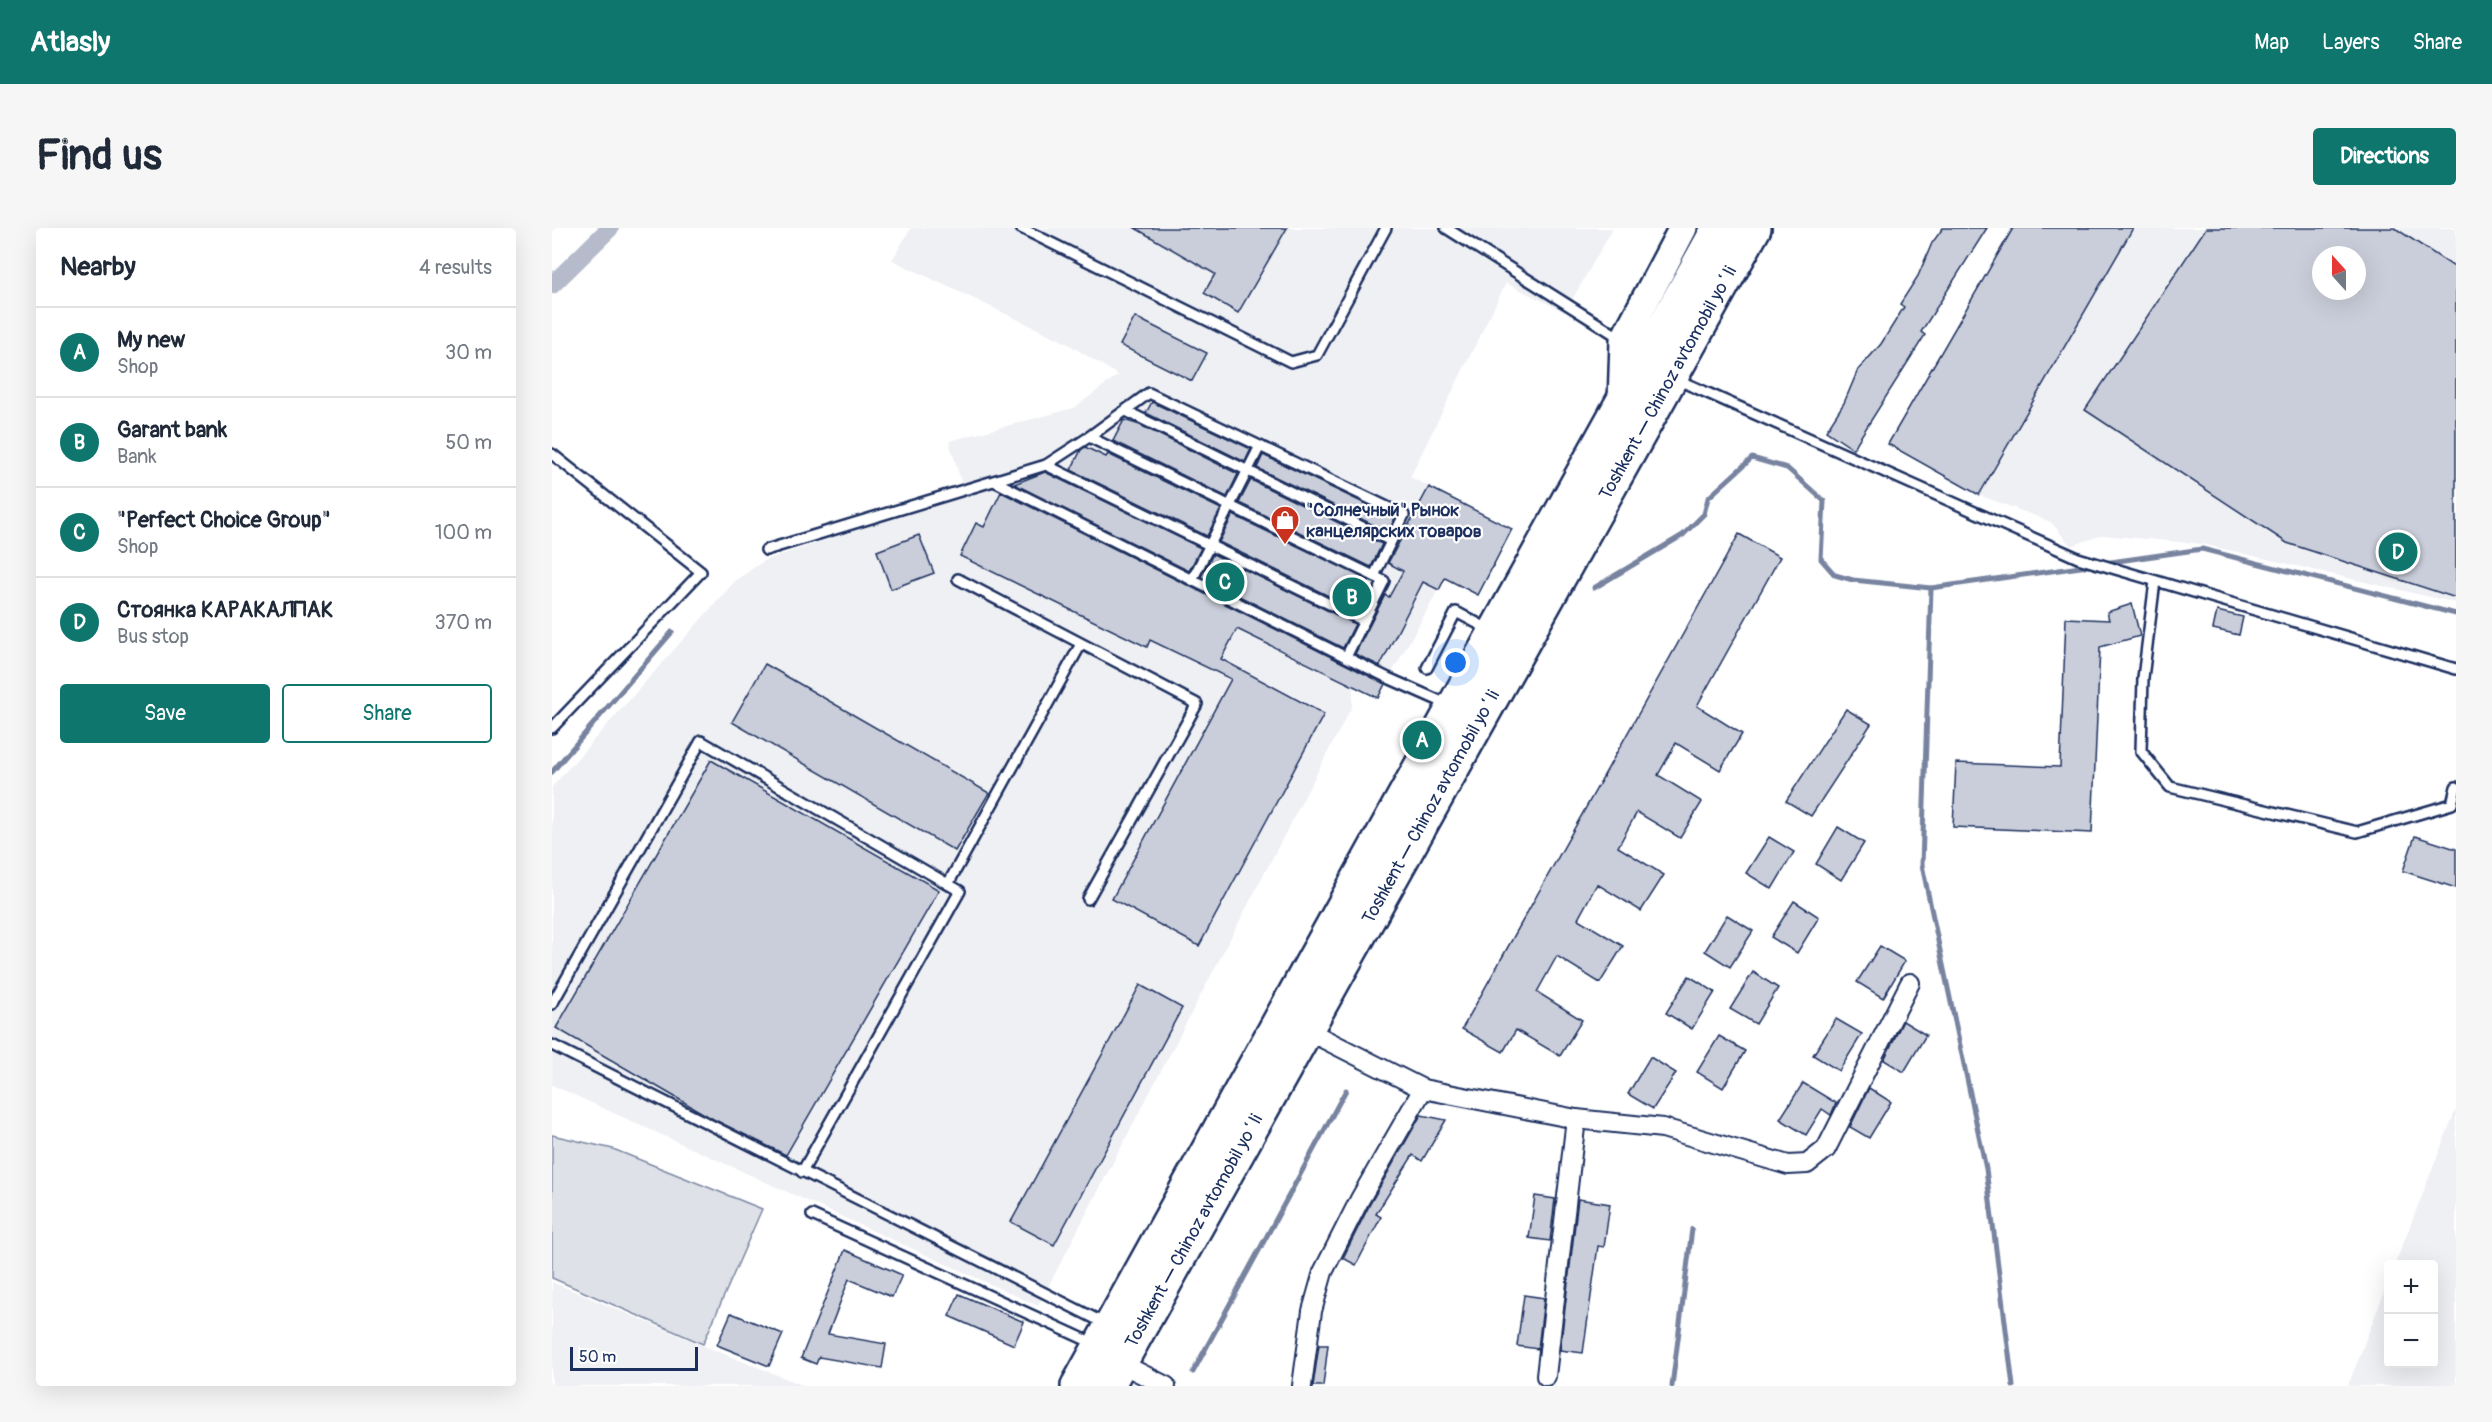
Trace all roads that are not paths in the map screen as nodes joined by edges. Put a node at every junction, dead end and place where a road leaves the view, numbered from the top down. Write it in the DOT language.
graph roads {
  1 [pos="1021,228"];
  2 [pos="1386,228"];
  3 [pos="1446,228"];
  4 [pos="1683,228"];
  5 [pos="1719,228"];
  6 [pos="1754,228"];
  7 [pos="1624,340"];
  8 [pos="1671,377"];
  9 [pos="1622,404"];
  10 [pos="1126,411"];
  11 [pos="1089,437"];
  12 [pos="1260,446"];
  13 [pos="552,454"];
  14 [pos="1046,465"];
  15 [pos="1247,471"];
  16 [pos="994,481"];
  17 [pos="1229,506"];
  18 [pos="1391,541"];
  19 [pos="1209,545"];
  20 [pos="766,550"];
  21 [pos="1374,576"];
  22 [pos="958,579"];
  23 [pos="1192,580"];
  24 [pos="2155,581"];
  25 [pos="1364,621"];
  26 [pos="1495,633"];
  27 [pos="1081,644"];
  28 [pos="1346,657"];
  29 [pos="1427,668"];
  30 [pos="2456,669"];
  31 [pos="1454,707"];
  32 [pos="552,728"];
  33 [pos="2456,787"];
  34 [pos="948,885"];
  35 [pos="1088,899"];
  36 [pos="1910,983"];
  37 [pos="552,1004"];
  38 [pos="1306,1030"];
  39 [pos="552,1046"];
  40 [pos="1424,1089"];
  41 [pos="1576,1119"];
  42 [pos="802,1172"];
  43 [pos="812,1215"];
  44 [pos="1110,1355"];
  45 [pos="1546,1376"];
  46 [pos="1078,1386"];
  47 [pos="1166,1386"];
  48 [pos="1302,1386"];
  1 -- 2 [label="lane"];
  3 -- 7 [label="lane"];
  4 -- 7 [label="street"];
  5 -- 9 [label="highway, Toshkent — Chinoz avtomobil yoʻli"];
  6 -- 8 [label="highway, Toshkent — Chinoz avtomobil yoʻli"];
  7 -- 9 [label="street"];
  8 -- 24 [label="lane"];
  8 -- 38 [label="highway, Toshkent — Chinoz avtomobil yoʻli"];
  9 -- 26 [label="highway, Toshkent — Chinoz avtomobil yoʻli"];
  10 -- 11 [label="lane"];
  10 -- 12 [label="lane"];
  10 -- 15 [label="lane"];
  11 -- 14 [label="lane"];
  11 -- 17 [label="lane"];
  12 -- 15 [label="lane"];
  12 -- 18 [label="lane"];
  13 -- 32 [label="lane"];
  14 -- 16 [label="lane"];
  14 -- 19 [label="lane"];
  15 -- 17 [label="lane"];
  15 -- 18 [label="lane"];
  16 -- 20 [label="lane"];
  16 -- 23 [label="lane"];
  17 -- 19 [label="lane"];
  17 -- 21 [label="lane"];
  18 -- 21 [label="lane"];
  19 -- 23 [label="lane"];
  19 -- 25 [label="lane"];
  21 -- 25 [label="lane"];
  22 -- 27 [label="lane"];
  23 -- 28 [label="lane"];
  24 -- 30 [label="lane"];
  24 -- 33 [label="lane"];
  25 -- 28 [label="lane"];
  26 -- 29 [label="lane"];
  26 -- 31 [label="highway, Toshkent — Chinoz avtomobil yoʻli"];
  27 -- 34 [label="lane"];
  27 -- 35 [label="lane"];
  28 -- 31 [label="lane"];
  31 -- 44 [label="highway, Toshkent — Chinoz avtomobil yoʻli"];
  34 -- 37 [label="lane"];
  34 -- 42 [label="lane"];
  36 -- 41 [label="street"];
  38 -- 40 [label="street"];
  38 -- 44 [label="highway, Toshkent — Chinoz avtomobil yoʻli"];
  39 -- 42 [label="lane"];
  40 -- 41 [label="street"];
  40 -- 48 [label="street"];
  41 -- 45 [label="street"];
  42 -- 44 [label="lane"];
  43 -- 44 [label="lane"];
  44 -- 46 [label="highway, Toshkent — Chinoz avtomobil yoʻli"];
  44 -- 47 [label="street"];
}
